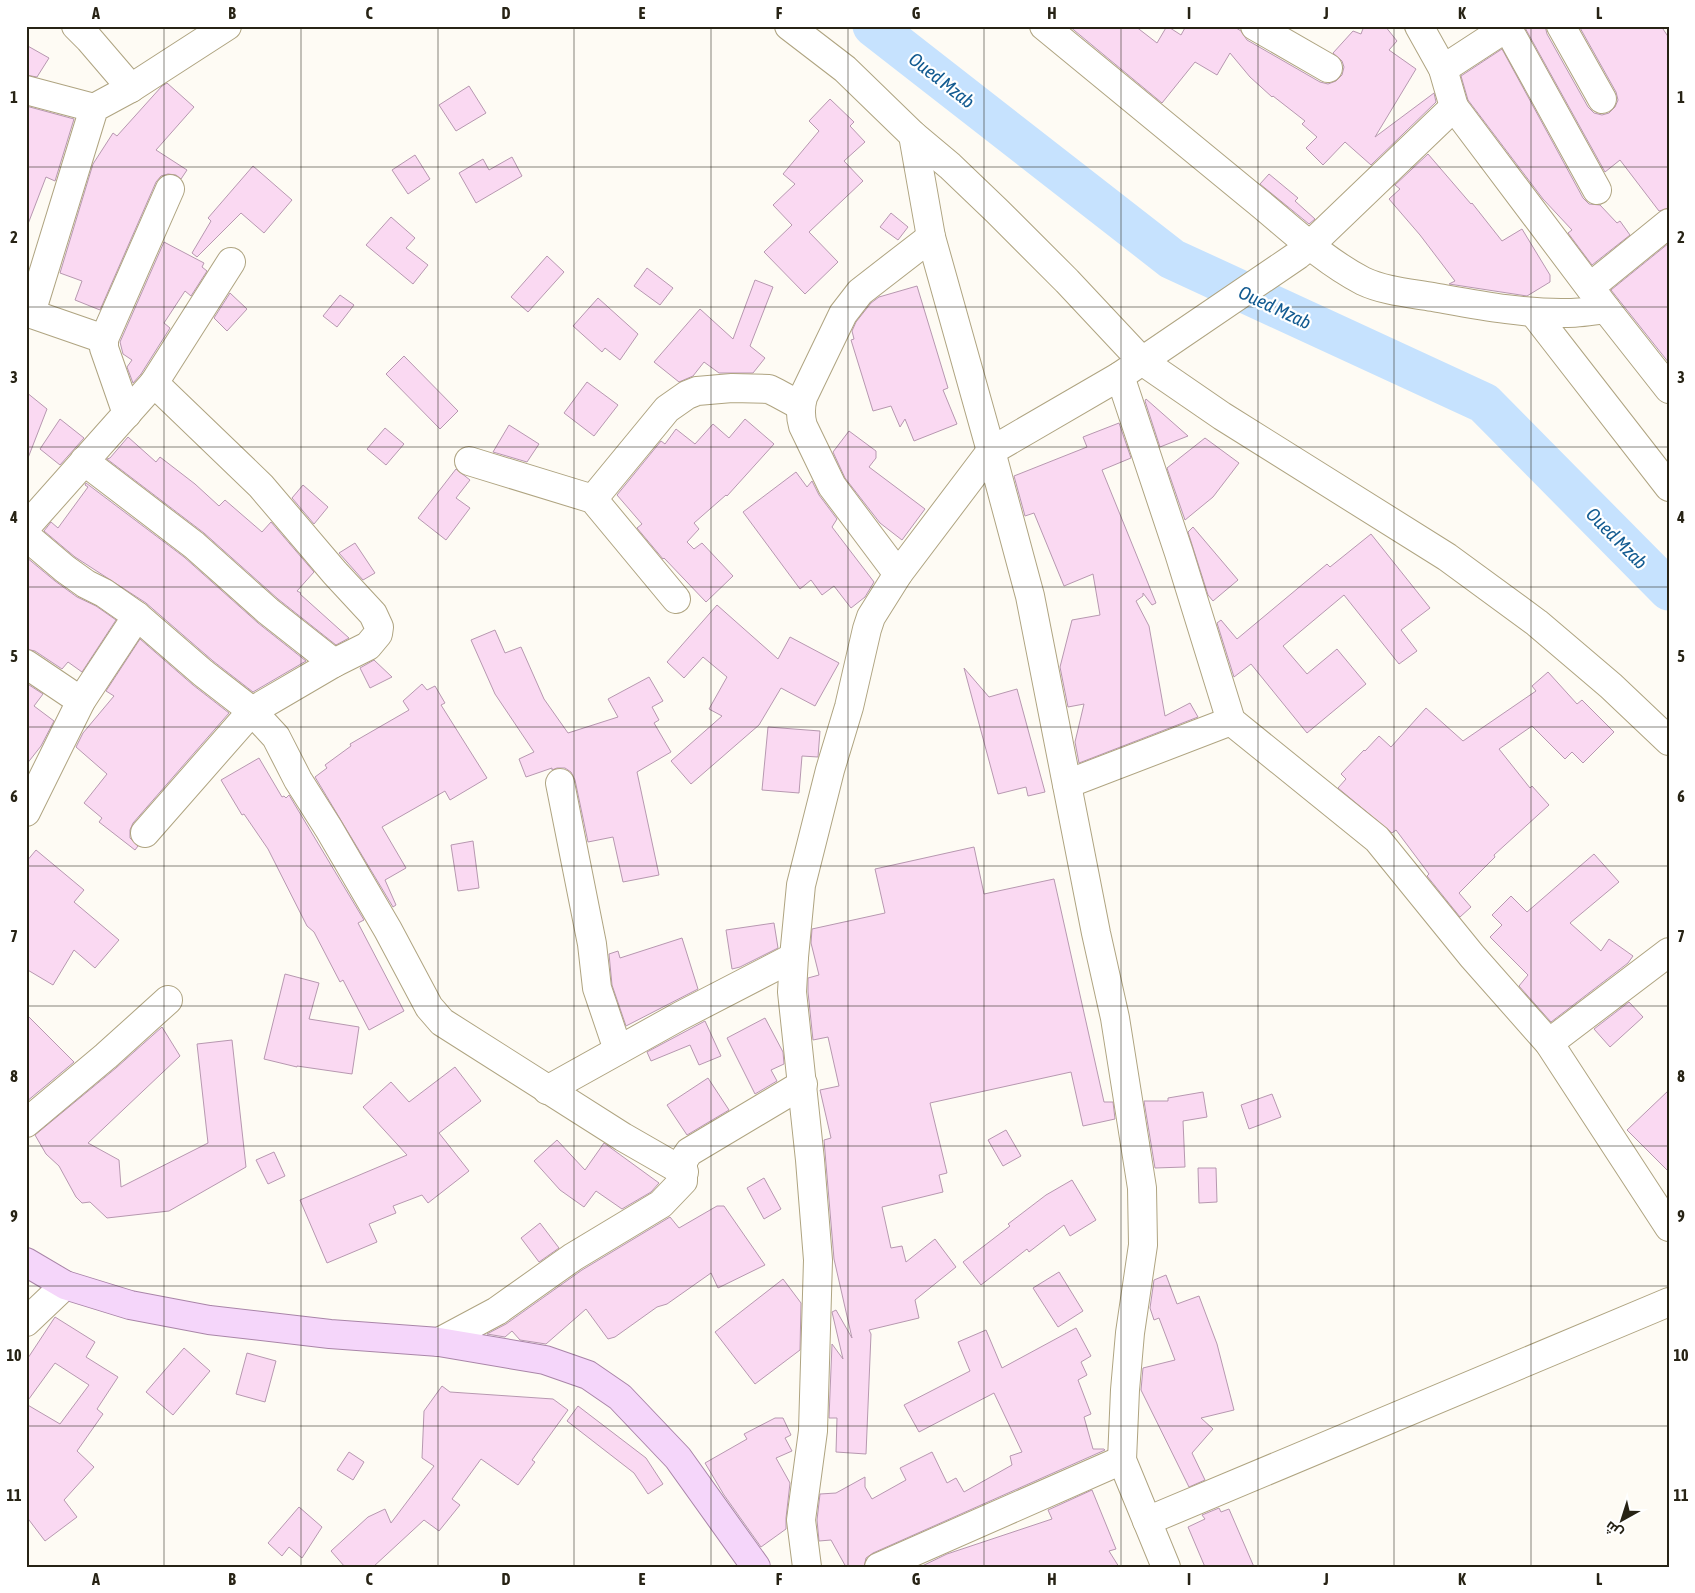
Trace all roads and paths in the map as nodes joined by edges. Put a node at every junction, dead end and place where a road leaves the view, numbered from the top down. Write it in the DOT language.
graph roads {
  1 [pos="76,26"];
  2 [pos="227,26"];
  3 [pos="789,26"];
  4 [pos="1044,26"];
  5 [pos="1255,26"];
  6 [pos="1419,26"];
  7 [pos="1562,26"];
  8 [pos="1508,27"];
  9 [pos="1328,68"];
  10 [pos="1443,70"];
  11 [pos="131,88"];
  12 [pos="26,90"];
  13 [pos="1602,99"];
  14 [pos="1454,107"];
  15 [pos="94,108"];
  16 [pos="913,135"];
  17 [pos="170,189"];
  18 [pos="1597,190"];
  19 [pos="1669,223"];
  20 [pos="931,237"];
  21 [pos="1304,250"];
  22 [pos="232,262"];
  23 [pos="1590,287"];
  24 [pos="1606,309"];
  25 [pos="28,312"];
  26 [pos="1533,312"];
  27 [pos="104,339"];
  28 [pos="1151,355"];
  29 [pos="1120,376"];
  30 [pos="154,383"];
  31 [pos="1669,390"];
  32 [pos="801,406"];
  33 [pos="127,414"];
  34 [pos="992,451"];
  35 [pos="84,462"];
  36 [pos="469,462"];
  37 [pos="1669,487"];
  38 [pos="593,499"];
  39 [pos="26,527"];
  40 [pos="26,536"];
  41 [pos="898,574"];
  42 [pos="676,599"];
  43 [pos="137,616"];
  44 [pos="334,663"];
  45 [pos="26,664"];
  46 [pos="81,701"];
  47 [pos="252,711"];
  48 [pos="1231,721"];
  49 [pos="1669,741"];
  50 [pos="560,783"];
  51 [pos="1067,784"];
  52 [pos="26,812"];
  53 [pos="145,833"];
  54 [pos="1669,952"];
  55 [pos="794,957"];
  56 [pos="168,1000"];
  57 [pos="1549,1043"];
  58 [pos="618,1050"];
  59 [pos="803,1084"];
  60 [pos="547,1090"];
  61 [pos="26,1122"];
  62 [pos="684,1172"];
  63 [pos="1669,1227"];
  64 [pos="26,1262"];
  65 [pos="65,1285"];
  66 [pos="1669,1302"];
  67 [pos="26,1322"];
  68 [pos="439,1342"];
  69 [pos="1122,1460"];
  70 [pos="1148,1521"];
  71 [pos="756,1567"];
  72 [pos="807,1567"];
  73 [pos="879,1567"];
  74 [pos="1166,1567"];
  1 -- 11 [label="street"];
  2 -- 11 [label="street"];
  3 -- 16 [label="street"];
  4 -- 21 [label="street"];
  5 -- 9 [label="street"];
  6 -- 10 [label="street"];
  7 -- 13 [label="street"];
  8 -- 10 [label="street"];
  8 -- 18 [label="street"];
  10 -- 14 [label="street"];
  11 -- 15 [label="street"];
  12 -- 15 [label="street"];
  14 -- 21 [label="street"];
  14 -- 23 [label="street"];
  15 -- 25 [label="street"];
  16 -- 20 [label="street"];
  16 -- 28 [label="street"];
  17 -- 27 [label="street"];
  19 -- 23 [label="street"];
  20 -- 32 [label="street"];
  20 -- 34 [label="street"];
  21 -- 26 [label="street"];
  21 -- 28 [label="street"];
  22 -- 30 [label="street"];
  23 -- 24 [label="street"];
  24 -- 26 [label="street"];
  24 -- 31 [label="street"];
  25 -- 27 [label="street"];
  26 -- 37 [label="street"];
  27 -- 33 [label="street"];
  28 -- 29 [label="street"];
  28 -- 49 [label="street"];
  29 -- 34 [label="street"];
  29 -- 48 [label="street"];
  30 -- 33 [label="street"];
  30 -- 44 [label="street"];
  32 -- 38 [label="street"];
  32 -- 41 [label="street"];
  33 -- 35 [label="street"];
  34 -- 41 [label="street"];
  34 -- 51 [label="street"];
  35 -- 39 [label="street"];
  35 -- 44 [label="street"];
  36 -- 38 [label="street"];
  38 -- 42 [label="street"];
  40 -- 43 [label="street"];
  41 -- 55 [label="street"];
  43 -- 46 [label="street"];
  43 -- 47 [label="street"];
  44 -- 47 [label="street"];
  45 -- 46 [label="street"];
  46 -- 52 [label="street"];
  47 -- 53 [label="street"];
  47 -- 60 [label="street"];
  48 -- 51 [label="street"];
  48 -- 57 [label="street"];
  50 -- 58 [label="street"];
  51 -- 69 [label="street"];
  54 -- 57 [label="street"];
  55 -- 58 [label="street"];
  55 -- 59 [label="street"];
  56 -- 61 [label="street"];
  57 -- 63 [label="street"];
  58 -- 60 [label="street"];
  59 -- 62 [label="street"];
  59 -- 72 [label="street"];
  60 -- 62 [label="street"];
  62 -- 68 [label="street"];
  64 -- 65 [label="main road"];
  65 -- 67 [label="street"];
  65 -- 68 [label="main road"];
  66 -- 70 [label="street"];
  68 -- 71 [label="main road"];
  69 -- 70 [label="street"];
  69 -- 73 [label="street"];
  70 -- 74 [label="street"];
}
